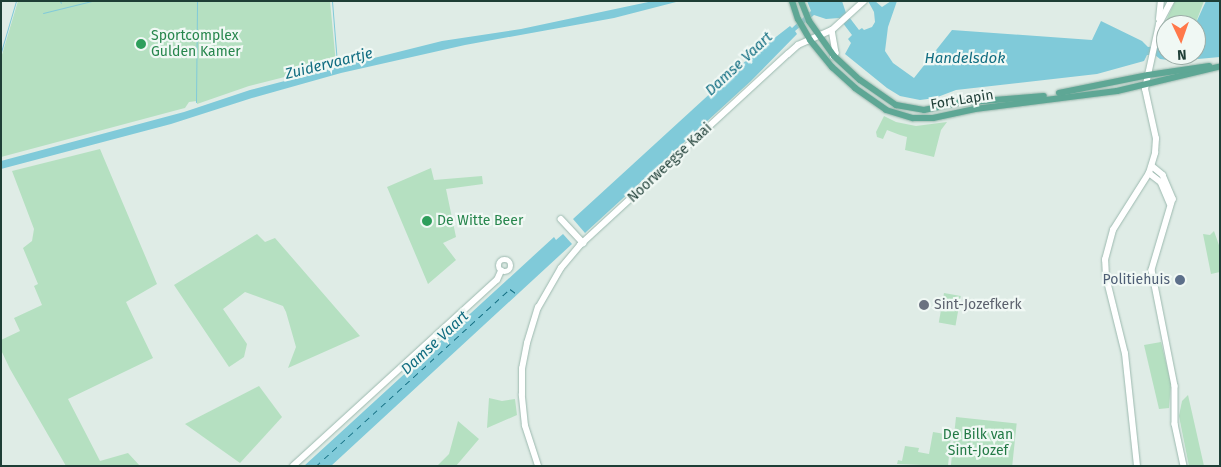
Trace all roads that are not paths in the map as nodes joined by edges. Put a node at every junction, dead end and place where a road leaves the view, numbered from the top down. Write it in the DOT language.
graph roads {
  1 [pos="792,1"];
  2 [pos="801,1"];
  3 [pos="864,1"];
  4 [pos="1161,1"];
  5 [pos="1171,1"];
  6 [pos="1160,15"];
  7 [pos="1164,15"];
  8 [pos="832,30"];
  9 [pos="1156,36"];
  10 [pos="819,37"];
  11 [pos="810,40"];
  12 [pos="834,56"];
  13 [pos="1219,66"];
  14 [pos="1148,75"];
  15 [pos="1146,85"];
  16 [pos="1152,166"];
  17 [pos="1149,173"];
  18 [pos="1171,199"];
  19 [pos="561,219"];
  20 [pos="583,243"];
  21 [pos="501,271"];
  22 [pos="293,466"];
  23 [pos="538,466"];
  24 [pos="1137,466"];
  25 [pos="1184,466"];
  1 -- 11 [label="main road, Fort Lapin"];
  2 -- 10 [label="main road, Fort Lapin"];
  3 -- 8 [label="main road, Noorweegse Kaai"];
  4 -- 6 [label="main road"];
  5 -- 7 [label="main road"];
  8 -- 10 [label="main road, Noorweegse Kaai"];
  8 -- 12 [label="main road"];
  9 -- 14 [label="main road"];
  10 -- 11 [label="main road, Noorweegse Kaai"];
  10 -- 12 [label="main road, Fort Lapin"];
  11 -- 15 [label="main road, Fort Lapin"];
  11 -- 20 [label="main road, Noorweegse Kaai"];
  12 -- 14 [label="main road, Fort Lapin"];
  13 -- 14 [label="main road, Fort Lapin"];
  13 -- 15 [label="main road, Fort Lapin"];
  14 -- 15 [label="main road"];
  15 -- 16 [label="main road"];
  16 -- 17 [label="main road"];
  16 -- 18 [label="main road"];
  17 -- 18 [label="main road"];
  17 -- 24 [label="main road"];
  18 -- 25 [label="main road"];
  19 -- 20 [label="main road"];
  20 -- 23 [label="main road, Noorweegse Kaai"];
  21 -- 22 [label="main road"];
}
